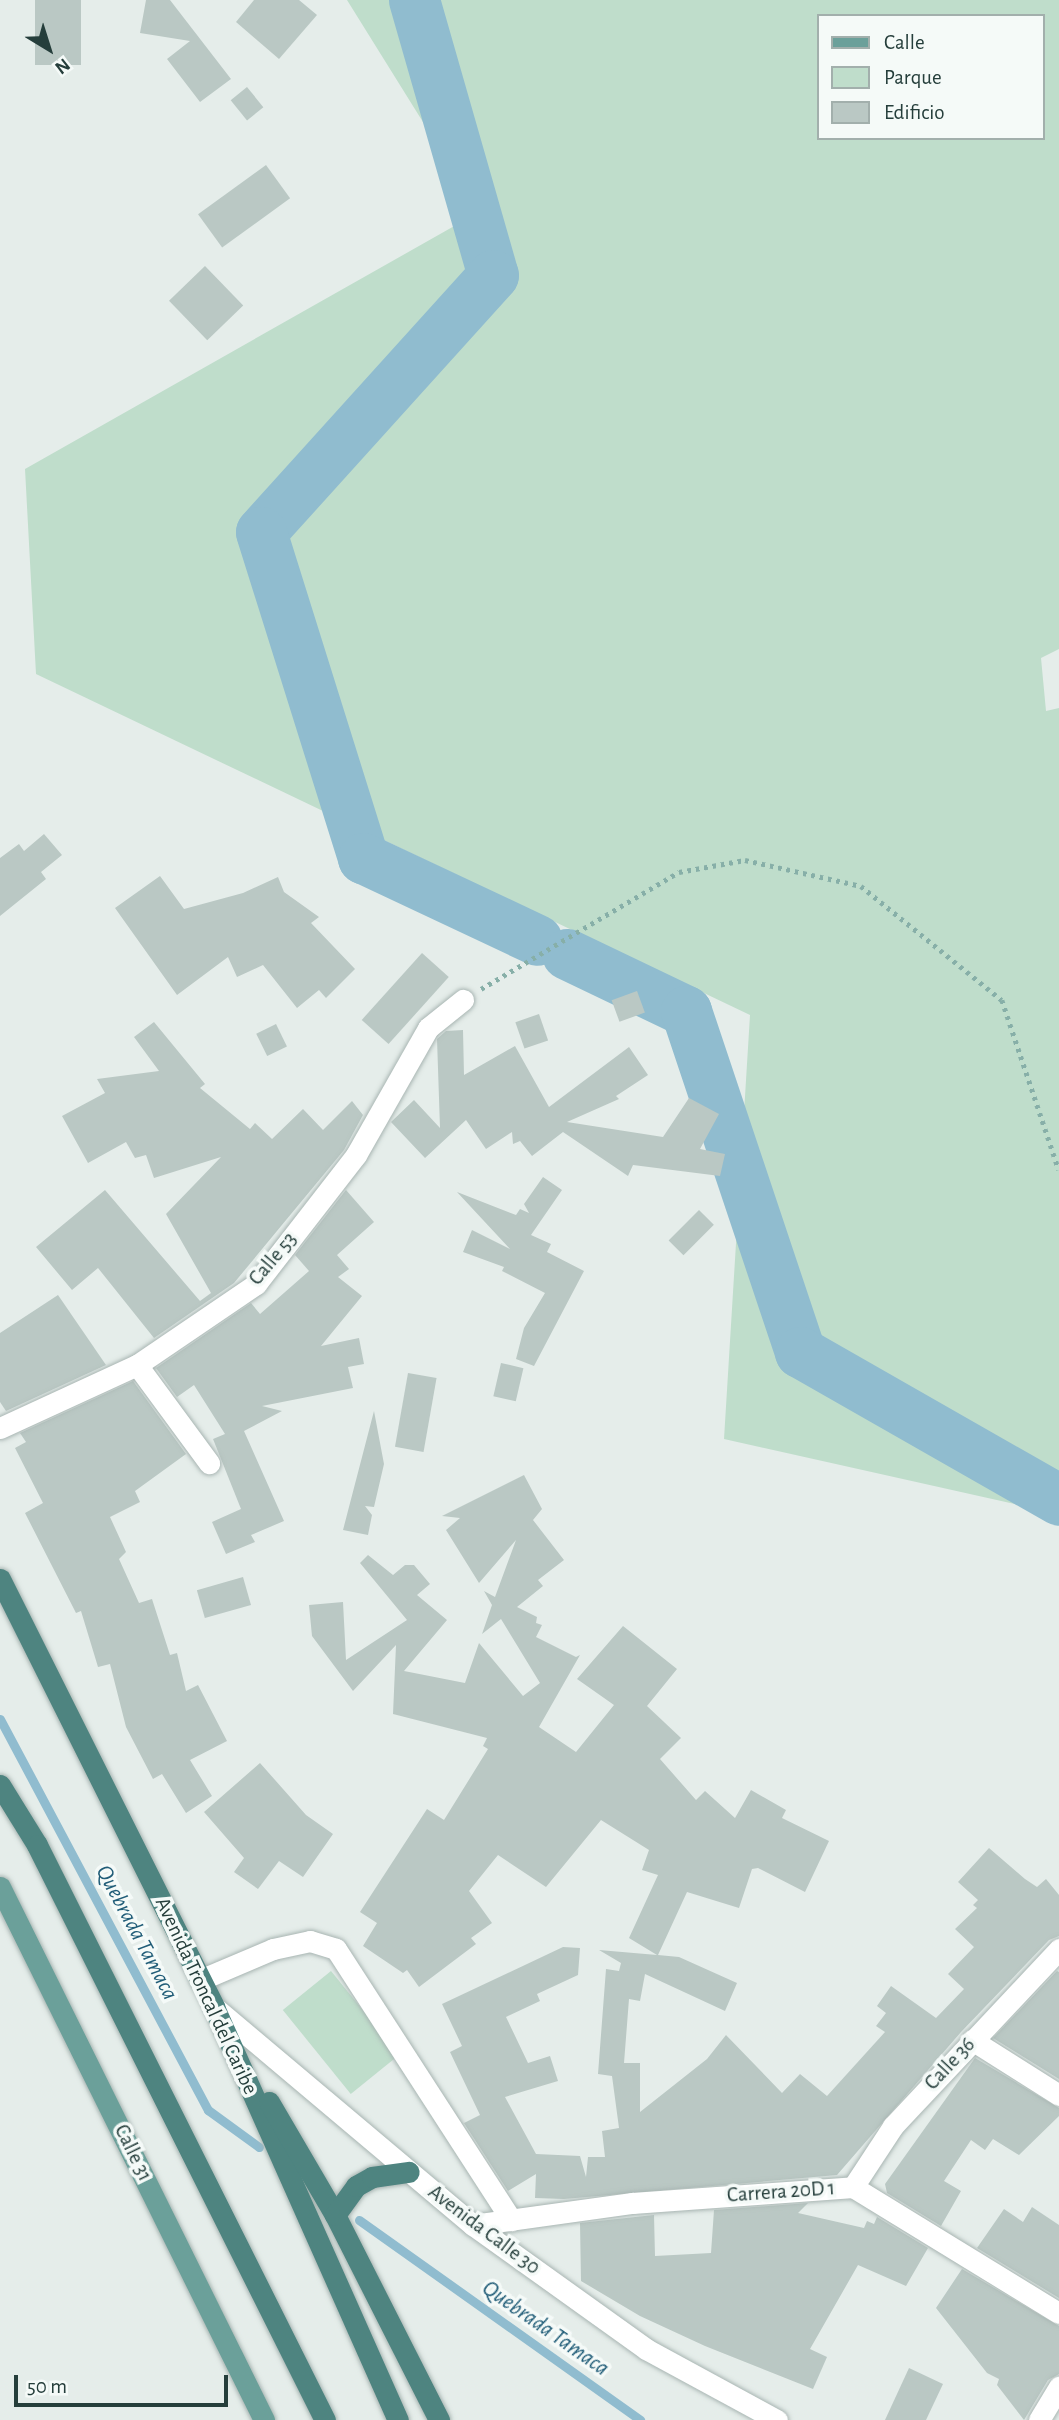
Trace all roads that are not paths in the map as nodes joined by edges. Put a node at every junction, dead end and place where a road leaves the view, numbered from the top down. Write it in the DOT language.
graph roads {
  1 [pos="463,1000"];
  2 [pos="137,1364"];
  3 [pos="0,1428"];
  4 [pos="209,1463"];
  5 [pos="0,1579"];
  6 [pos="0,1785"];
  7 [pos="0,1886"];
  8 [pos="1059,1949"];
  9 [pos="200,1980"];
  10 [pos="214,2007"];
  11 [pos="972,2040"];
  12 [pos="1059,2095"];
  13 [pos="409,2172"];
  14 [pos="853,2187"];
  15 [pos="334,2215"];
  16 [pos="511,2220"];
  17 [pos="473,2225"];
  18 [pos="1059,2313"];
  19 [pos="1059,2387"];
  20 [pos="264,2420"];
  21 [pos="325,2420"];
  22 [pos="398,2420"];
  23 [pos="439,2420"];
  24 [pos="777,2420"];
  25 [pos="1039,2420"];
  1 -- 2 [label="street, Calle 53"];
  2 -- 3 [label="street, Calle 53"];
  2 -- 4 [label="street"];
  5 -- 9 [label="highway, Avenida Troncal del Caribe"];
  6 -- 21 [label="highway"];
  7 -- 20 [label="main road, Calle 31"];
  8 -- 11 [label="street, Calle 36"];
  9 -- 10 [label="highway, Avenida Troncal del Caribe"];
  9 -- 16 [label="street"];
  10 -- 13 [label="street, Avenida Calle 30"];
  10 -- 15 [label="highway"];
  10 -- 22 [label="highway, Avenida Troncal del Caribe"];
  11 -- 12 [label="street"];
  11 -- 14 [label="street, Calle 36"];
  13 -- 15 [label="highway"];
  13 -- 17 [label="street, Avenida Calle 30"];
  14 -- 16 [label="street, Carrera 20D 1"];
  14 -- 18 [label="street, Carrera 20D 1"];
  15 -- 23 [label="highway"];
  16 -- 17 [label="street, Carrera 20D 1"];
  17 -- 24 [label="street, Avenida Calle 30"];
  19 -- 25 [label="street"];
}
